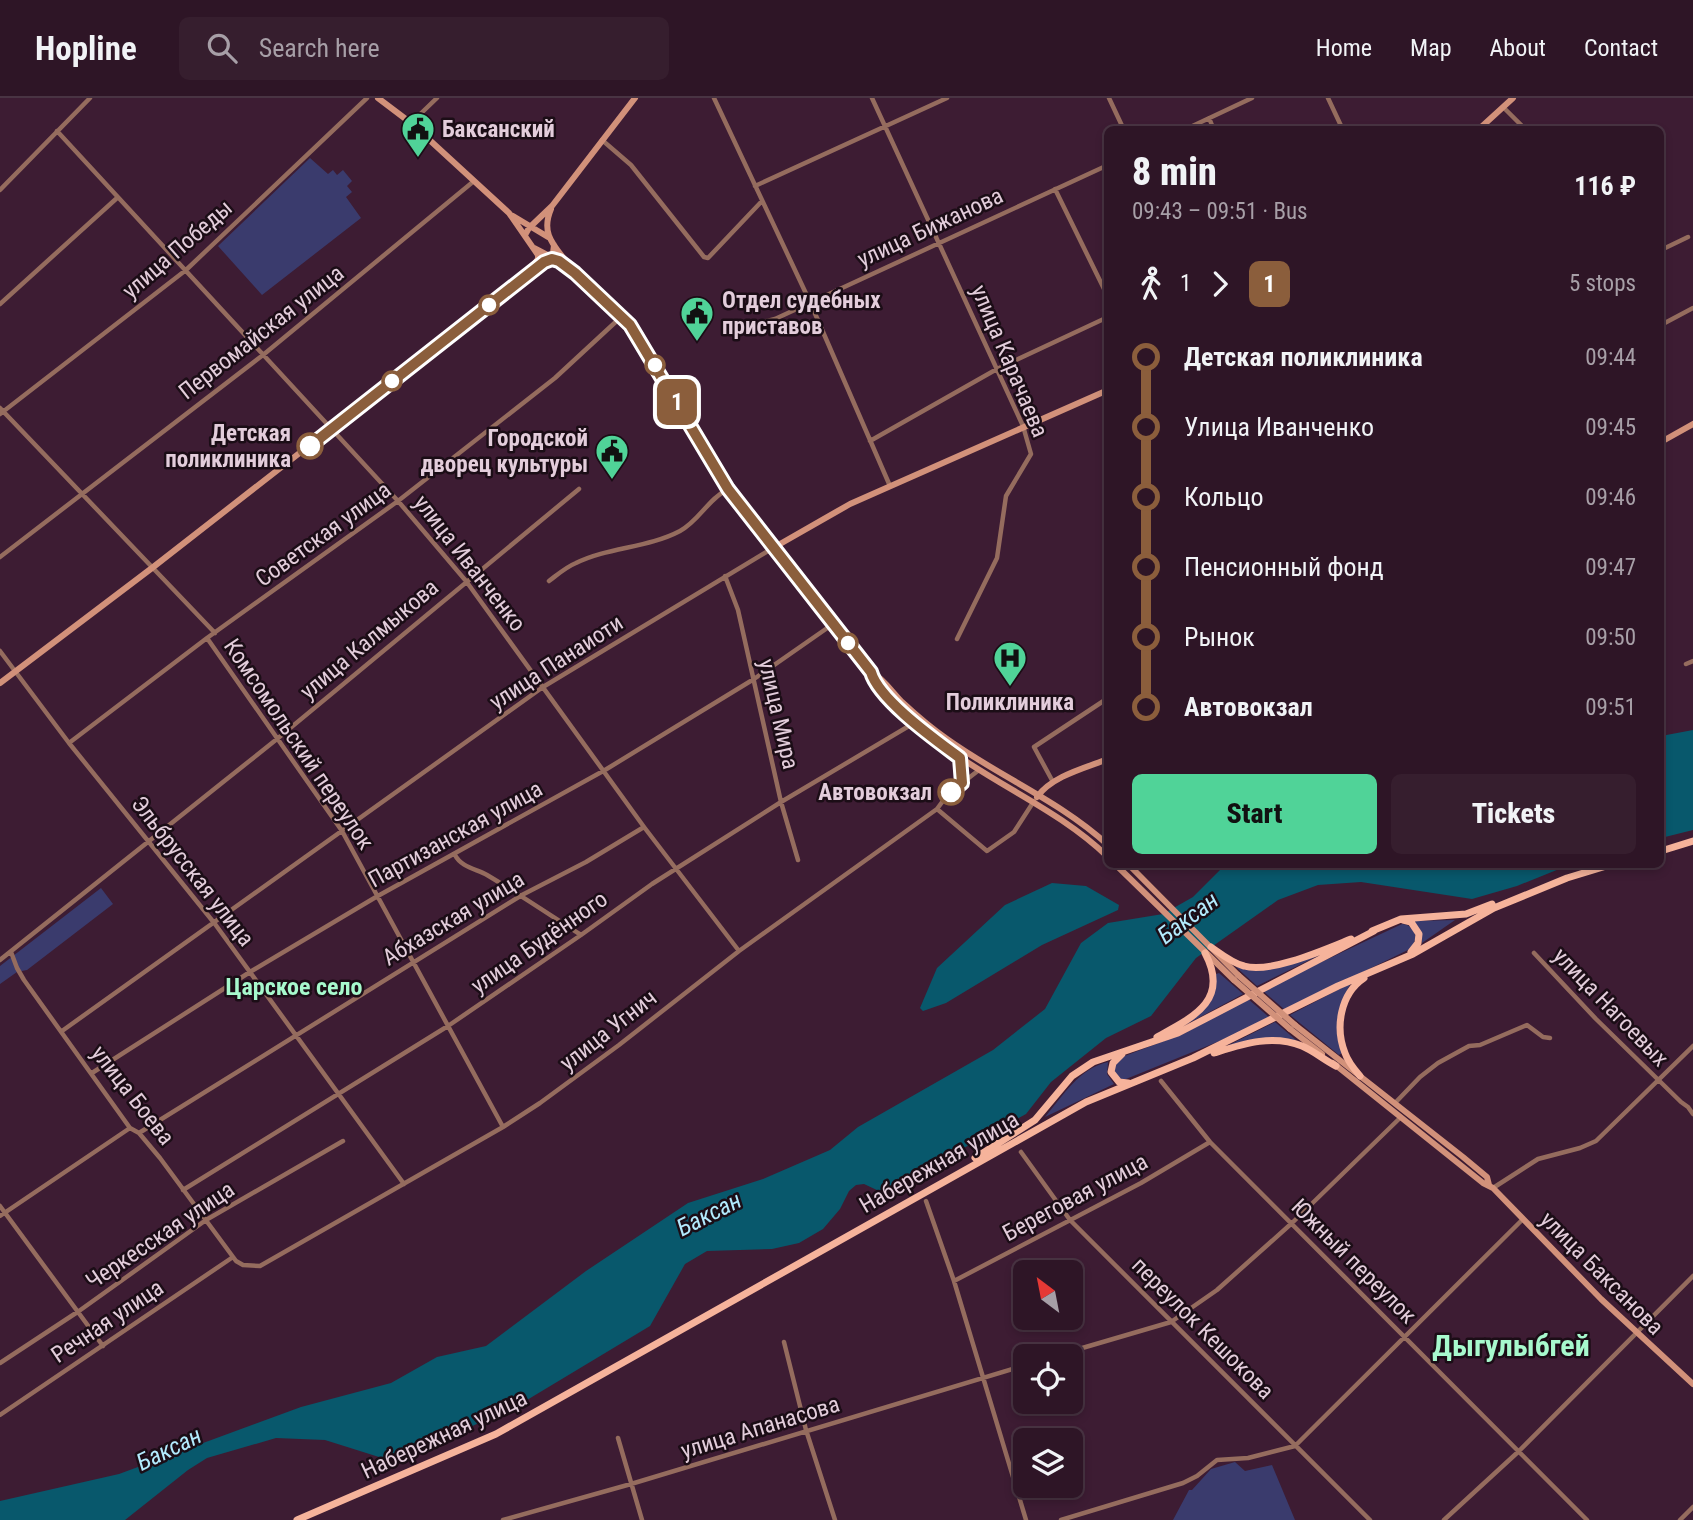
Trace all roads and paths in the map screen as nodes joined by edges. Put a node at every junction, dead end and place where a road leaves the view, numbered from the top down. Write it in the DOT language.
graph roads {
  1 [pos="90,98"];
  2 [pos="367,98"];
  3 [pos="378,98"];
  4 [pos="438,98"];
  5 [pos="635,98"];
  6 [pos="714,98"];
  7 [pos="873,98"];
  8 [pos="947,98"];
  9 [pos="1110,98"];
  10 [pos="1252,98"];
  11 [pos="1328,98"];
  12 [pos="1513,98"];
  13 [pos="1503,107"];
  14 [pos="1209,118"];
  15 [pos="411,123"];
  16 [pos="1122,126"];
  17 [pos="1192,126"];
  18 [pos="1212,126"];
  19 [pos="1341,126"];
  20 [pos="1482,126"];
  21 [pos="1522,126"];
  22 [pos="885,127"];
  23 [pos="57,131"];
  24 [pos="602,140"];
  25 [pos="1104,167"];
  26 [pos="474,181"];
  27 [pos="755,186"];
  28 [pos="1055,189"];
  29 [pos="0,190"];
  30 [pos="117,198"];
  31 [pos="762,201"];
  32 [pos="552,207"];
  33 [pos="509,213"];
  34 [pos="539,219"];
  35 [pos="525,223"];
  36 [pos="532,227"];
  37 [pos="525,236"];
  38 [pos="1688,237"];
  39 [pos="552,241"];
  40 [pos="938,242"];
  41 [pos="534,248"];
  42 [pos="1664,249"];
  43 [pos="548,255"];
  44 [pos="559,261"];
  45 [pos="544,262"];
  46 [pos="186,270"];
  47 [pos="575,273"];
  48 [pos="524,277"];
  49 [pos="1104,289"];
  50 [pos="810,302"];
  51 [pos="0,304"];
  52 [pos="1693,307"];
  53 [pos="621,317"];
  54 [pos="1104,319"];
  55 [pos="1664,324"];
  56 [pos="726,332"];
  57 [pos="263,355"];
  58 [pos="997,369"];
  59 [pos="1104,392"];
  60 [pos="1,411"];
  61 [pos="1693,424"];
  62 [pos="1023,426"];
  63 [pos="332,429"];
  64 [pos="1664,440"];
  65 [pos="870,441"];
  66 [pos="891,486"];
  67 [pos="579,489"];
  68 [pos="728,489"];
  69 [pos="81,494"];
  70 [pos="398,501"];
  71 [pos="773,548"];
  72 [pos="0,557"];
  73 [pos="152,568"];
  74 [pos="725,576"];
  75 [pos="466,581"];
  76 [pos="549,581"];
  77 [pos="833,624"];
  78 [pos="215,634"];
  79 [pos="207,638"];
  80 [pos="957,639"];
  81 [pos="0,651"];
  82 [pos="1693,661"];
  83 [pos="1686,664"];
  84 [pos="871,672"];
  85 [pos="16,673"];
  86 [pos="754,679"];
  87 [pos="0,683"];
  88 [pos="543,687"];
  89 [pos="0,689"];
  90 [pos="1104,701"];
  91 [pos="914,723"];
  92 [pos="277,739"];
  93 [pos="69,743"];
  94 [pos="1104,761"];
  95 [pos="979,769"];
  96 [pos="605,770"];
  97 [pos="1053,782"];
  98 [pos="1036,797"];
  99 [pos="781,802"];
  100 [pos="937,809"];
  101 [pos="644,827"];
  102 [pos="342,831"];
  103 [pos="148,841"];
  104 [pos="1693,841"];
  105 [pos="1104,842"];
  106 [pos="1664,850"];
  107 [pos="1104,854"];
  108 [pos="455,855"];
  109 [pos="798,860"];
  110 [pos="1119,868"];
  111 [pos="1132,868"];
  112 [pos="1601,868"];
  113 [pos="676,869"];
  114 [pos="1556,883"];
  115 [pos="522,895"];
  116 [pos="376,897"];
  117 [pos="1401,919"];
  118 [pos="215,924"];
  119 [pos="1374,931"];
  120 [pos="581,935"];
  121 [pos="1208,950"];
  122 [pos="739,951"];
  123 [pos="11,952"];
  124 [pos="1534,953"];
  125 [pos="1406,957"];
  126 [pos="0,960"];
  127 [pos="413,963"];
  128 [pos="1384,966"];
  129 [pos="250,972"];
  130 [pos="448,1027"];
  131 [pos="1293,1027"];
  132 [pos="62,1031"];
  133 [pos="294,1035"];
  134 [pos="1550,1038"];
  135 [pos="1143,1044"];
  136 [pos="1693,1046"];
  137 [pos="1132,1048"];
  138 [pos="1193,1058"];
  139 [pos="1336,1066"];
  140 [pos="92,1073"];
  141 [pos="1360,1076"];
  142 [pos="1161,1081"];
  143 [pos="1659,1081"];
  144 [pos="1131,1083"];
  145 [pos="337,1094"];
  146 [pos="1395,1103"];
  147 [pos="1404,1114"];
  148 [pos="1693,1114"];
  149 [pos="503,1126"];
  150 [pos="131,1128"];
  151 [pos="139,1133"];
  152 [pos="343,1141"];
  153 [pos="1210,1142"];
  154 [pos="1021,1152"];
  155 [pos="947,1179"];
  156 [pos="404,1184"];
  157 [pos="1491,1186"];
  158 [pos="183,1190"];
  159 [pos="926,1201"];
  160 [pos="0,1206"];
  161 [pos="3,1214"];
  162 [pos="1523,1219"];
  163 [pos="206,1220"];
  164 [pos="1070,1220"];
  165 [pos="1292,1223"];
  166 [pos="233,1256"];
  167 [pos="1693,1276"];
  168 [pos="954,1281"];
  169 [pos="79,1311"];
  170 [pos="1171,1322"];
  171 [pos="1637,1334"];
  172 [pos="1405,1337"];
  173 [pos="784,1342"];
  174 [pos="103,1346"];
  175 [pos="1083,1348"];
  176 [pos="0,1363"];
  177 [pos="1013,1369"];
  178 [pos="982,1378"];
  179 [pos="1693,1384"];
  180 [pos="0,1415"];
  181 [pos="806,1430"];
  182 [pos="618,1437"];
  183 [pos="1295,1446"];
  184 [pos="1518,1452"];
  185 [pos="631,1484"];
  186 [pos="1693,1507"];
  187 [pos="297,1520"];
  188 [pos="503,1520"];
  189 [pos="642,1520"];
  190 [pos="835,1520"];
  191 [pos="1026,1520"];
  192 [pos="1061,1520"];
  193 [pos="1370,1520"];
  194 [pos="1444,1520"];
  195 [pos="1587,1520"];
  196 [pos="1680,1520"];
  1 -- 23 [label="street"];
  2 -- 46 [label="street, улица Победы"];
  3 -- 15 [label="main road"];
  4 -- 15 [label="street"];
  5 -- 24 [label="main road"];
  6 -- 27 [label="street"];
  7 -- 22 [label="street, улица Карачаева"];
  8 -- 22 [label="street"];
  9 -- 16 [label="street"];
  10 -- 14 [label="street"];
  11 -- 19 [label="street"];
  12 -- 13 [label="main road"];
  13 -- 20 [label="main road"];
  13 -- 21 [label="street"];
  14 -- 17 [label="street"];
  14 -- 18 [label="street"];
  15 -- 26 [label="main road"];
  22 -- 27 [label="street"];
  22 -- 40 [label="street, улица Карачаева"];
  23 -- 29 [label="street"];
  23 -- 30 [label="street, улица Иванченко"];
  24 -- 31 [label="street"];
  24 -- 32 [label="main road"];
  25 -- 28 [label="street, улица Бижанова"];
  26 -- 33 [label="main road"];
  26 -- 57 [label="street, Первомайская улица"];
  27 -- 31 [label="street"];
  28 -- 40 [label="street, улица Бижанова"];
  28 -- 49 [label="street"];
  30 -- 46 [label="street, улица Иванченко"];
  30 -- 51 [label="street"];
  31 -- 50 [label="street"];
  32 -- 34 [label="main road"];
  32 -- 39 [label="main road"];
  33 -- 35 [label="main road"];
  33 -- 37 [label="main road"];
  34 -- 35 [label="main road"];
  34 -- 36 [label="main road"];
  35 -- 36 [label="main road"];
  36 -- 37 [label="main road"];
  36 -- 39 [label="main road"];
  37 -- 41 [label="main road"];
  38 -- 42 [label="street"];
  39 -- 43 [label="main road"];
  39 -- 47 [label="main road"];
  40 -- 50 [label="street, улица Бижанова"];
  40 -- 58 [label="street, улица Карачаева"];
  41 -- 43 [label="main road"];
  41 -- 48 [label="main road"];
  43 -- 44 [label="main road"];
  43 -- 45 [label="main road"];
  44 -- 45 [label="main road"];
  44 -- 47 [label="main road"];
  45 -- 48 [label="main road"];
  46 -- 57 [label="street, улица Иванченко"];
  46 -- 60 [label="street, улица Победы"];
  47 -- 53 [label="main road"];
  48 -- 63 [label="main road"];
  50 -- 56 [label="street, улица Бижанова"];
  50 -- 65 [label="street"];
  52 -- 55 [label="street"];
  53 -- 68 [label="main road"];
  53 -- 70 [label="street, Советская улица"];
  54 -- 58 [label="street"];
  57 -- 63 [label="street, улица Иванченко"];
  57 -- 69 [label="street, Первомайская улица"];
  58 -- 62 [label="street, улица Карачаева"];
  58 -- 65 [label="street"];
  59 -- 62 [label="main road, улица Панаиоти"];
  60 -- 69 [label="street, Комсомольский переулок"];
  61 -- 64 [label="main road"];
  62 -- 66 [label="main road, улица Панаиоти"];
  62 -- 80 [label="street, улица Карачаева"];
  63 -- 70 [label="street, улица Иванченко"];
  63 -- 73 [label="main road"];
  65 -- 66 [label="street"];
  66 -- 71 [label="main road, улица Панаиоти"];
  67 -- 75 [label="street, улица Калмыкова"];
  68 -- 71 [label="main road"];
  68 -- 76 [label="street"];
  69 -- 72 [label="street, Первомайская улица"];
  69 -- 73 [label="street, Комсомольский переулок"];
  70 -- 75 [label="street, улица Иванченко"];
  70 -- 78 [label="street, Советская улица"];
  71 -- 74 [label="street, улица Панаиоти"];
  71 -- 77 [label="main road"];
  73 -- 78 [label="street, Комсомольский переулок"];
  73 -- 85 [label="main road"];
  74 -- 86 [label="street, улица Мира"];
  74 -- 88 [label="street, улица Панаиоти"];
  75 -- 88 [label="street, улица Иванченко"];
  75 -- 92 [label="street, улица Калмыкова"];
  77 -- 84 [label="main road"];
  77 -- 86 [label="street, Партизанская улица"];
  78 -- 79 [label="street, Советская улица"];
  79 -- 92 [label="street, Комсомольский переулок"];
  79 -- 93 [label="street, Советская улица"];
  81 -- 85 [label="street, Эльбрусская улица"];
  82 -- 83 [label="street"];
  84 -- 91 [label="main road"];
  84 -- 98 [label="main road"];
  85 -- 87 [label="main road"];
  85 -- 89 [label="main road"];
  85 -- 93 [label="street, Эльбрусская улица"];
  86 -- 96 [label="street, Партизанская улица"];
  86 -- 99 [label="street, улица Мира"];
  88 -- 96 [label="street, улица Иванченко"];
  88 -- 102 [label="street, улица Панаиоти"];
  90 -- 97 [label="street"];
  91 -- 95 [label="main road"];
  91 -- 99 [label="street, улица Будённого"];
  92 -- 102 [label="street, Комсомольский переулок"];
  92 -- 103 [label="street, улица Калмыкова"];
  93 -- 103 [label="street, Эльбрусская улица"];
  94 -- 97 [label="main road"];
  95 -- 98 [label="main road"];
  95 -- 100 [label="street, улица Угнич"];
  96 -- 101 [label="street, улица Иванченко"];
  96 -- 108 [label="street, Партизанская улица"];
  97 -- 98 [label="main road"];
  98 -- 100 [label="street"];
  98 -- 105 [label="main road"];
  98 -- 107 [label="main road"];
  99 -- 109 [label="street, улица Мира"];
  99 -- 113 [label="street, улица Будённого"];
  100 -- 122 [label="street, улица Угнич"];
  101 -- 113 [label="street, улица Иванченко"];
  101 -- 115 [label="street, Абхазская улица"];
  102 -- 116 [label="street, Комсомольский переулок"];
  102 -- 118 [label="street, улица Панаиоти"];
  103 -- 118 [label="street, Эльбрусская улица"];
  103 -- 123 [label="street, улица Калмыкова"];
  104 -- 106 [label="main road"];
  108 -- 115 [label="street"];
  108 -- 116 [label="street, Партизанская улица"];
  110 -- 121 [label="main road"];
  111 -- 121 [label="main road"];
  112 -- 114 [label="main road, Набережная улица"];
  113 -- 120 [label="street, улица Будённого"];
  113 -- 122 [label="street, улица Иванченко"];
  114 -- 117 [label="main road"];
  114 -- 125 [label="main road, Набережная улица"];
  115 -- 120 [label="street"];
  115 -- 127 [label="street, Абхазская улица"];
  116 -- 127 [label="street, Комсомольский переулок"];
  116 -- 129 [label="street, Партизанская улица"];
  117 -- 119 [label="main road"];
  117 -- 125 [label="main road"];
  118 -- 129 [label="street, Эльбрусская улица"];
  118 -- 132 [label="street, улица Панаиоти"];
  119 -- 121 [label="main road"];
  119 -- 135 [label="main road"];
  120 -- 130 [label="street, улица Будённого"];
  121 -- 131 [label="main road, bridge"];
  121 -- 135 [label="main road"];
  122 -- 149 [label="street, улица Угнич"];
  123 -- 126 [label="street, улица Калмыкова"];
  123 -- 132 [label="street, улица Боева"];
  124 -- 143 [label="street, улица Нагоевых"];
  125 -- 128 [label="main road, Набережная улица"];
  127 -- 130 [label="street, Комсомольский переулок"];
  127 -- 133 [label="street, Абхазская улица"];
  128 -- 138 [label="main road, Набережная улица"];
  128 -- 141 [label="main road"];
  129 -- 133 [label="street, Эльбрусская улица"];
  129 -- 140 [label="street, Партизанская улица"];
  130 -- 145 [label="street, улица Будённого"];
  130 -- 149 [label="street, Комсомольский переулок"];
  131 -- 139 [label="main road, улица Баксанова"];
  131 -- 141 [label="main road, улица Баксанова"];
  132 -- 140 [label="street, улица Боева"];
  133 -- 145 [label="street, Эльбрусская улица"];
  133 -- 151 [label="street, Абхазская улица"];
  134 -- 146 [label="street"];
  135 -- 137 [label="main road"];
  136 -- 143 [label="street"];
  137 -- 144 [label="main road"];
  137 -- 155 [label="main road"];
  138 -- 139 [label="main road"];
  138 -- 144 [label="main road, Набережная улица"];
  139 -- 147 [label="main road, улица Баксанова"];
  140 -- 150 [label="street, улица Боева"];
  141 -- 146 [label="main road, улица Баксанова"];
  142 -- 153 [label="street, Южный переулок"];
  143 -- 148 [label="street, улица Нагоевых"];
  143 -- 157 [label="street"];
  144 -- 155 [label="main road, Набережная улица"];
  145 -- 156 [label="street, Эльбрусская улица"];
  145 -- 158 [label="street, улица Будённого"];
  146 -- 147 [label="main road, улица Баксанова"];
  147 -- 157 [label="main road, улица Баксанова"];
  147 -- 165 [label="street"];
  149 -- 156 [label="street, улица Угнич"];
  150 -- 151 [label="street, улица Боева"];
  150 -- 161 [label="street"];
  151 -- 158 [label="street, улица Боева"];
  152 -- 163 [label="street, Черкесская улица"];
  153 -- 164 [label="street, Береговая улица"];
  153 -- 165 [label="street, Южный переулок"];
  154 -- 164 [label="street, переулок Кешокова"];
  155 -- 187 [label="main road, Набережная улица"];
  156 -- 166 [label="street, улица Угнич"];
  157 -- 162 [label="main road, улица Баксанова"];
  158 -- 163 [label="street, улица Боева"];
  159 -- 168 [label="street"];
  160 -- 161 [label="street"];
  161 -- 169 [label="street"];
  162 -- 171 [label="main road, улица Баксанова"];
  162 -- 172 [label="street"];
  163 -- 166 [label="street, улица Боева"];
  163 -- 169 [label="street, Черкесская улица"];
  164 -- 168 [label="street, Береговая улица"];
  164 -- 170 [label="street, переулок Кешокова"];
  165 -- 170 [label="street"];
  165 -- 172 [label="street, Южный переулок"];
  166 -- 174 [label="street, Речная улица"];
  167 -- 171 [label="street"];
  168 -- 178 [label="street"];
  169 -- 174 [label="street"];
  169 -- 176 [label="street, Черкесская улица"];
  170 -- 175 [label="street"];
  170 -- 183 [label="street, переулок Кешокова"];
  171 -- 179 [label="main road, улица Баксанова"];
  171 -- 184 [label="street"];
  172 -- 183 [label="street"];
  172 -- 184 [label="street, Южный переулок"];
  173 -- 181 [label="street"];
  174 -- 180 [label="street, Речная улица"];
  177 -- 178 [label="street, улица Апанасова"];
  178 -- 181 [label="street, улица Апанасова"];
  178 -- 191 [label="street"];
  181 -- 185 [label="street, улица Апанасова"];
  181 -- 190 [label="street"];
  182 -- 185 [label="street"];
  183 -- 192 [label="street"];
  183 -- 193 [label="street, переулок Кешокова"];
  184 -- 194 [label="street"];
  184 -- 195 [label="street, Южный переулок"];
  185 -- 188 [label="street, улица Апанасова"];
  185 -- 189 [label="street"];
  186 -- 196 [label="street"];
}
